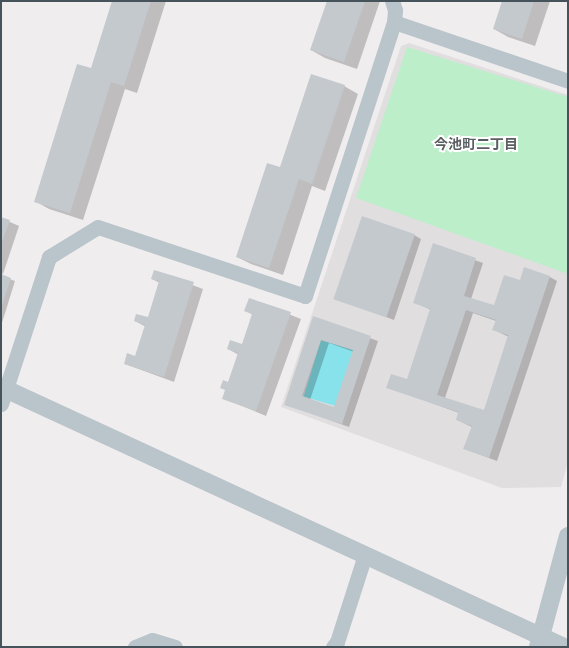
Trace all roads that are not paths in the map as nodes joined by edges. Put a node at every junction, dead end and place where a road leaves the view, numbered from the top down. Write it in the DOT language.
graph roads {
  1 [pos="392,1"];
  2 [pos="394,22"];
  3 [pos="568,81"];
  4 [pos="3,393"];
  5 [pos="568,536"];
  6 [pos="365,555"];
  7 [pos="540,642"];
  8 [pos="135,647"];
  9 [pos="175,647"];
  10 [pos="332,647"];
  11 [pos="564,647"];
  1 -- 2 [label="street"];
  2 -- 3 [label="street"];
  2 -- 4 [label="street"];
  4 -- 6 [label="street"];
  5 -- 7 [label="street"];
  6 -- 7 [label="street"];
  6 -- 10 [label="street"];
  7 -- 11 [label="street"];
  8 -- 9 [label="street"];
}
